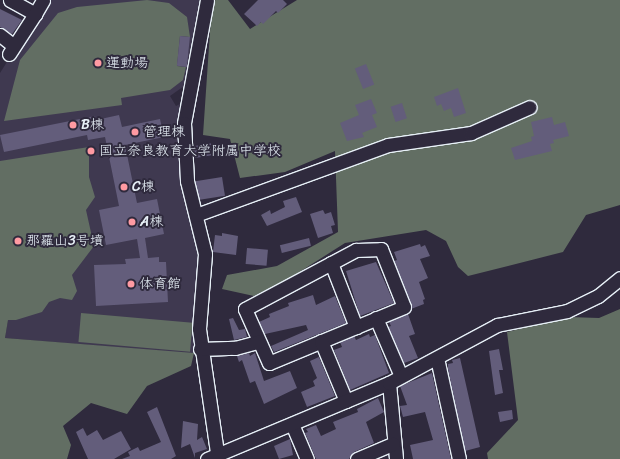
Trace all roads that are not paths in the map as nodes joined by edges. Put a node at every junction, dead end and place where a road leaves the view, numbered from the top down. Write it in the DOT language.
graph roads {
  1 [pos="10,0"];
  2 [pos="43,0"];
  3 [pos="208,0"];
  4 [pos="35,14"];
  5 [pos="0,35"];
  6 [pos="530,107"];
  7 [pos="196,215"];
  8 [pos="331,263"];
  9 [pos="620,278"];
  10 [pos="376,318"];
  11 [pos="356,327"];
  12 [pos="321,341"];
  13 [pos="258,342"];
  14 [pos="200,349"];
  15 [pos="437,358"];
  16 [pos="401,376"];
  17 [pos="389,383"];
  18 [pos="346,401"];
  19 [pos="292,424"];
  20 [pos="393,444"];
  21 [pos="214,458"];
  22 [pos="307,459"];
  23 [pos="357,459"];
  24 [pos="396,459"];
  25 [pos="459,459"];
  1 -- 4 [label="street"];
  2 -- 4 [label="street"];
  3 -- 7 [label="street"];
  4 -- 5 [label="street"];
  6 -- 7 [label="street"];
  7 -- 14 [label="street"];
  8 -- 10 [label="street"];
  8 -- 11 [label="street"];
  8 -- 13 [label="street"];
  9 -- 15 [label="street"];
  10 -- 11 [label="street"];
  10 -- 16 [label="street"];
  11 -- 12 [label="street"];
  12 -- 13 [label="street"];
  12 -- 18 [label="street"];
  13 -- 14 [label="street"];
  14 -- 21 [label="street"];
  15 -- 16 [label="street"];
  15 -- 25 [label="street"];
  16 -- 17 [label="street"];
  17 -- 18 [label="street"];
  17 -- 20 [label="street"];
  18 -- 19 [label="street"];
  19 -- 21 [label="street"];
  19 -- 22 [label="street"];
  20 -- 23 [label="street"];
  20 -- 24 [label="street"];
}
